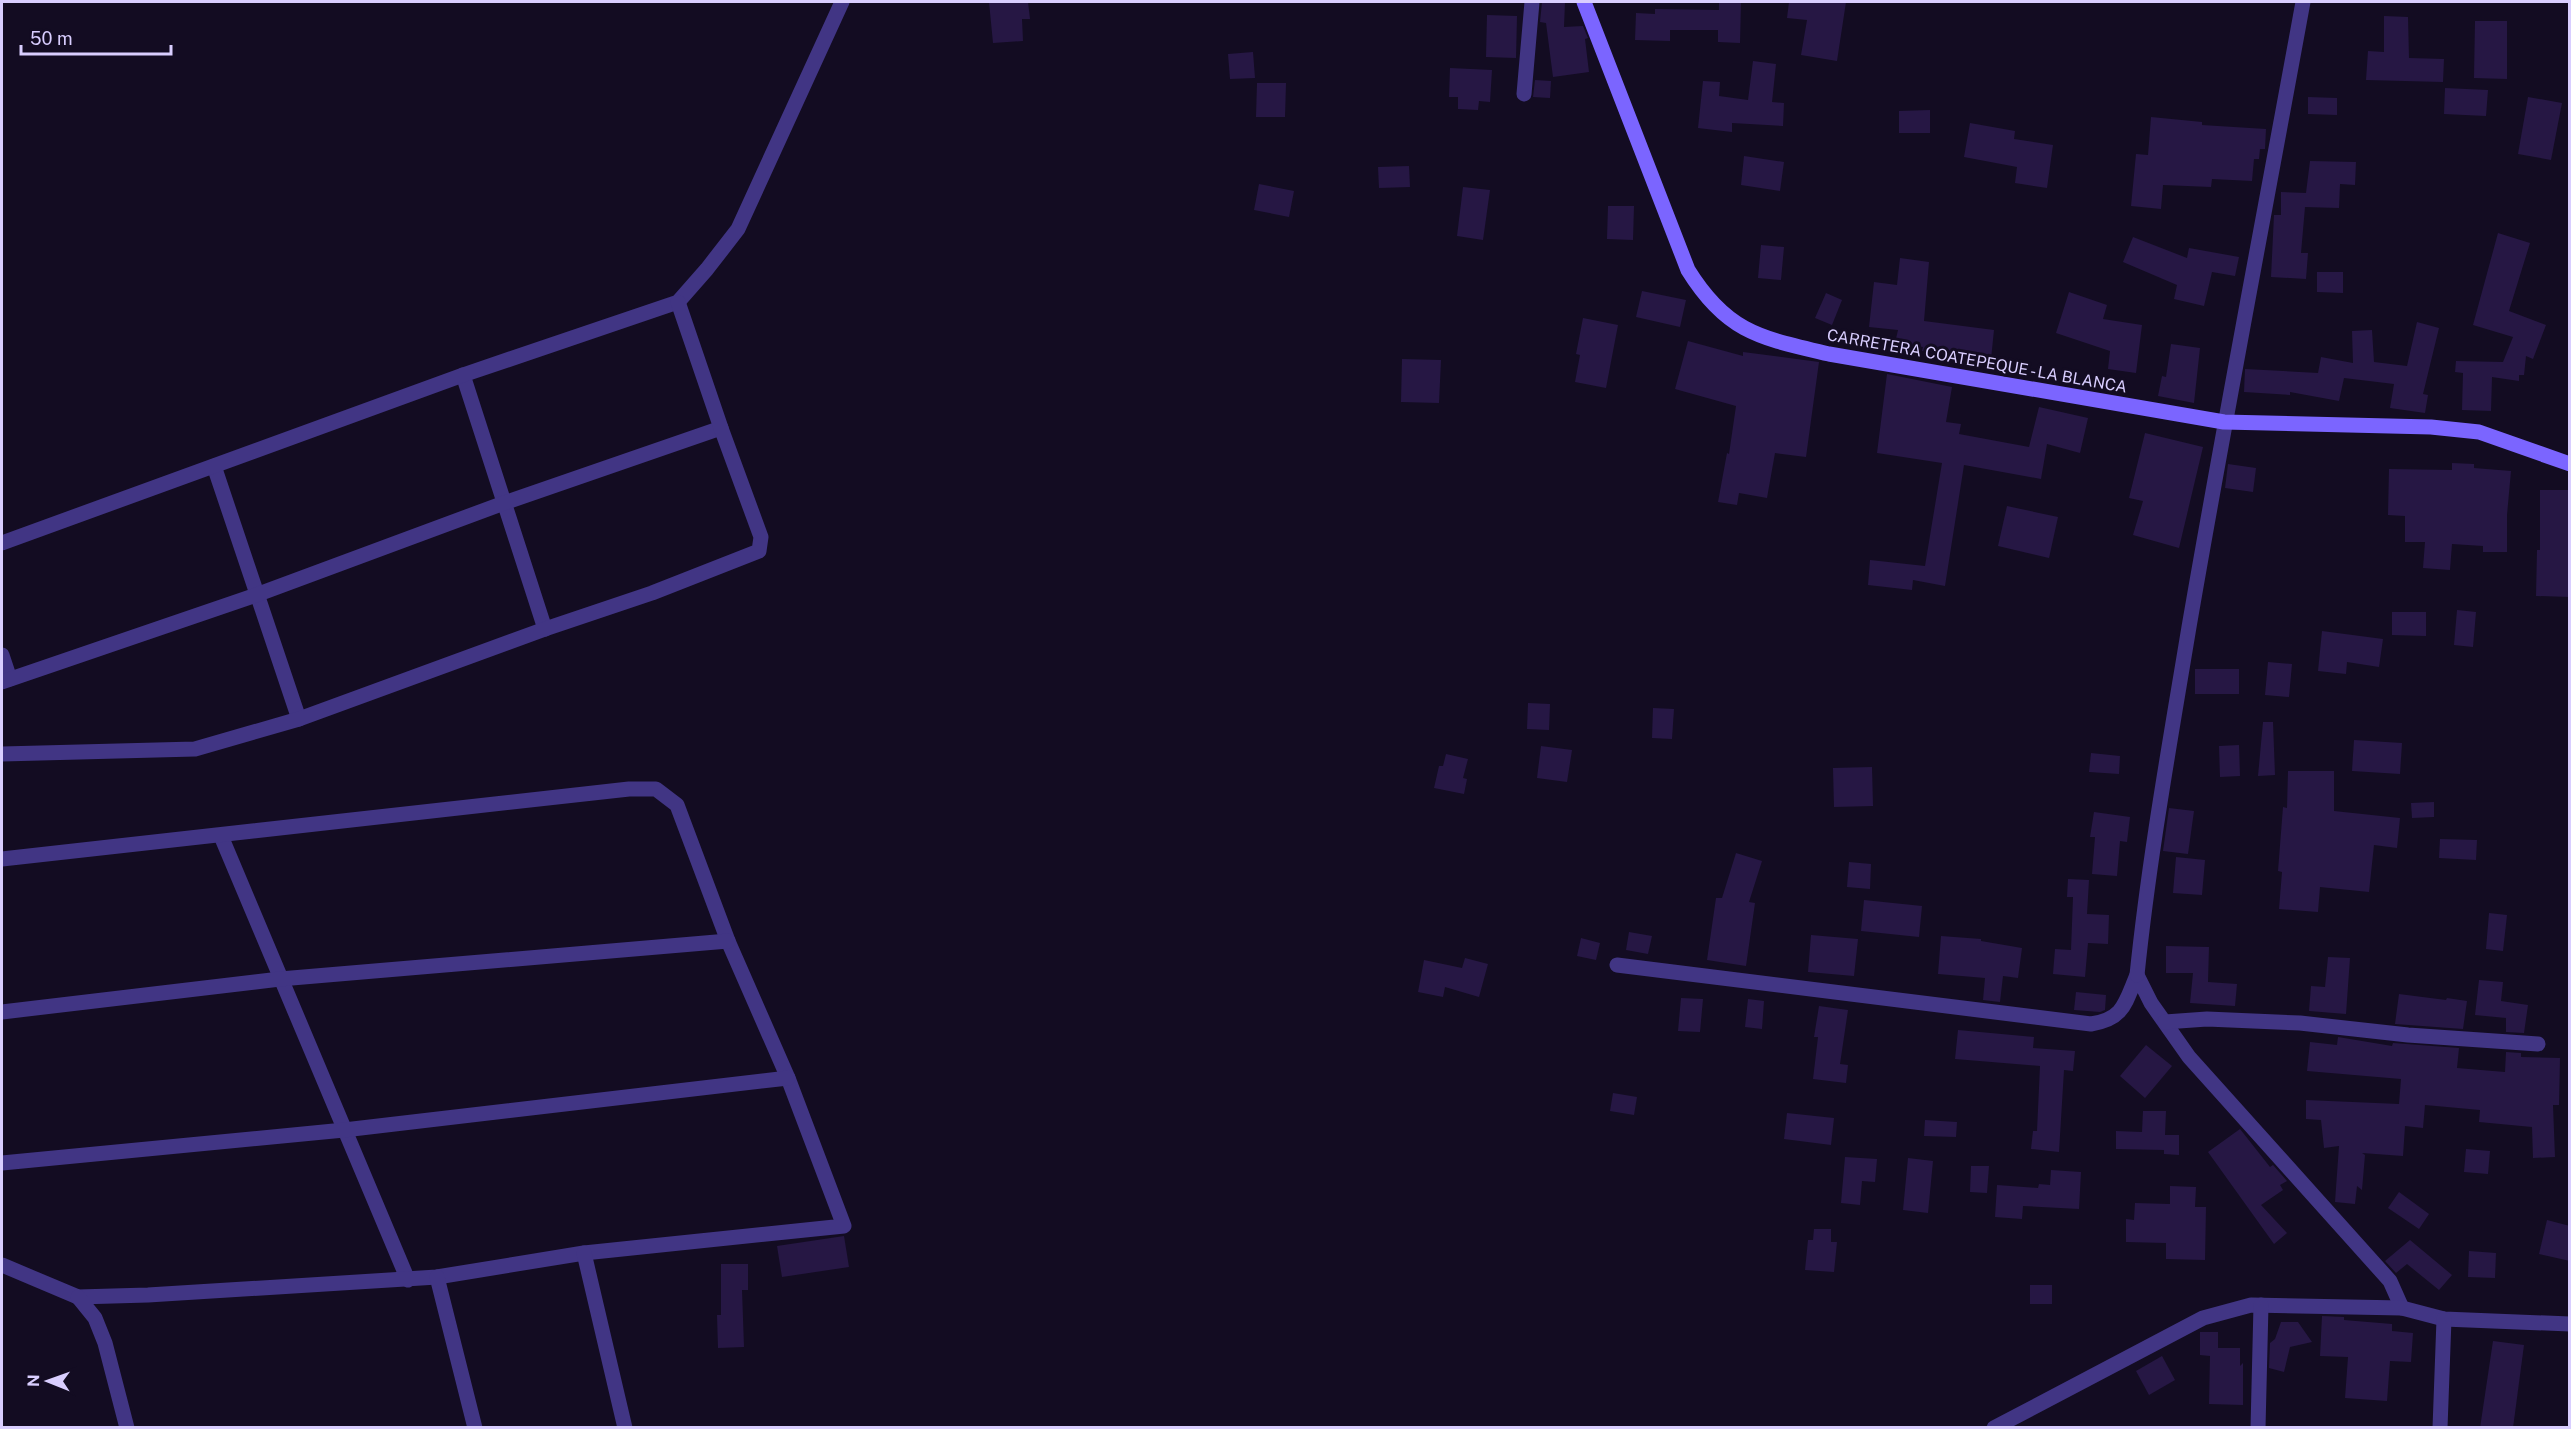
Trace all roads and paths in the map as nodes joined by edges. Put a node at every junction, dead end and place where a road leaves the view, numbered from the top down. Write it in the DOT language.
graph roads {
  1 [pos="842,2"];
  2 [pos="1532,2"];
  3 [pos="1584,2"];
  4 [pos="2303,2"];
  5 [pos="1524,94"];
  6 [pos="678,302"];
  7 [pos="463,375"];
  8 [pos="2224,422"];
  9 [pos="721,428"];
  10 [pos="2570,464"];
  11 [pos="214,466"];
  12 [pos="504,503"];
  13 [pos="2,543"];
  14 [pos="256,595"];
  15 [pos="545,629"];
  16 [pos="2,655"];
  17 [pos="6,680"];
  18 [pos="299,719"];
  19 [pos="2,754"];
  20 [pos="221,836"];
  21 [pos="2,859"];
  22 [pos="728,941"];
  23 [pos="1617,965"];
  24 [pos="2137,975"];
  25 [pos="280,979"];
  26 [pos="2,1012"];
  27 [pos="2165,1022"];
  28 [pos="2538,1044"];
  29 [pos="788,1078"];
  30 [pos="344,1130"];
  31 [pos="2,1163"];
  32 [pos="584,1254"];
  33 [pos="2,1265"];
  34 [pos="437,1277"];
  35 [pos="408,1280"];
  36 [pos="78,1297"];
  37 [pos="2261,1305"];
  38 [pos="2402,1308"];
  39 [pos="2444,1319"];
  40 [pos="2570,1324"];
  41 [pos="127,1428"];
  42 [pos="475,1428"];
  43 [pos="625,1428"];
  44 [pos="1994,1428"];
  45 [pos="2258,1428"];
  46 [pos="2440,1428"];
  1 -- 6 [label="street"];
  2 -- 5 [label="street"];
  3 -- 8 [label="main road, CARRETERA COATEPEQUE - LA BLANCA"];
  4 -- 8 [label="street"];
  6 -- 7 [label="street"];
  6 -- 9 [label="street"];
  7 -- 11 [label="street"];
  7 -- 12 [label="street"];
  8 -- 10 [label="main road, CARRETERA COATEPEQUE - LA BLANCA"];
  8 -- 24 [label="street"];
  9 -- 12 [label="street"];
  9 -- 15 [label="street"];
  11 -- 13 [label="street"];
  11 -- 14 [label="street"];
  12 -- 14 [label="street"];
  12 -- 15 [label="street"];
  14 -- 17 [label="street"];
  14 -- 18 [label="street"];
  15 -- 18 [label="street"];
  16 -- 17 [label="street"];
  18 -- 19 [label="street"];
  20 -- 21 [label="street"];
  20 -- 22 [label="street"];
  20 -- 25 [label="street"];
  22 -- 25 [label="street"];
  22 -- 29 [label="street"];
  23 -- 24 [label="street"];
  24 -- 27 [label="street"];
  25 -- 26 [label="street"];
  25 -- 30 [label="street"];
  27 -- 28 [label="street"];
  27 -- 38 [label="street"];
  29 -- 30 [label="street"];
  29 -- 32 [label="street"];
  30 -- 31 [label="street"];
  30 -- 35 [label="street"];
  32 -- 34 [label="street"];
  32 -- 43 [label="street"];
  33 -- 36 [label="street"];
  34 -- 35 [label="street"];
  34 -- 42 [label="street"];
  35 -- 36 [label="street"];
  36 -- 41 [label="street"];
  37 -- 38 [label="street"];
  37 -- 44 [label="street"];
  37 -- 45 [label="street"];
  38 -- 39 [label="street"];
  39 -- 40 [label="street"];
  39 -- 46 [label="street"];
}
